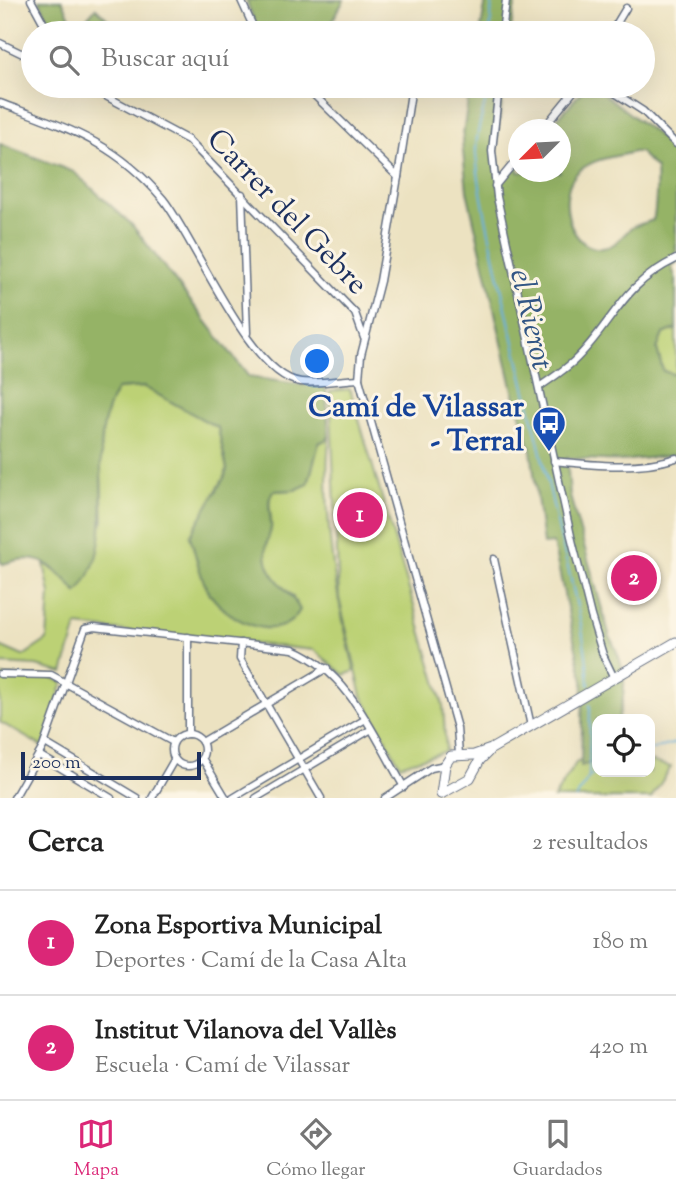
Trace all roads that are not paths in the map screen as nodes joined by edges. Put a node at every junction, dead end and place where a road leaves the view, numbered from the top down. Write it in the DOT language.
graph roads {
  1 [pos="31,0"];
  2 [pos="241,0"];
  3 [pos="506,0"];
  4 [pos="625,8"];
  5 [pos="42,21"];
  6 [pos="251,21"];
  7 [pos="503,21"];
  8 [pos="618,21"];
  9 [pos="0,43"];
  10 [pos="21,53"];
  11 [pos="109,98"];
  12 [pos="317,98"];
  13 [pos="410,98"];
  14 [pos="498,98"];
  15 [pos="568,98"];
  16 [pos="623,98"];
  17 [pos="0,103"];
  18 [pos="551,119"];
  19 [pos="676,144"];
  20 [pos="508,171"];
  21 [pos="398,177"];
  22 [pos="495,186"];
  23 [pos="242,194"];
  24 [pos="676,259"];
  25 [pos="247,335"];
  26 [pos="364,343"];
  27 [pos="359,379"];
  28 [pos="539,387"];
  29 [pos="676,458"];
  30 [pos="554,461"];
  31 [pos="494,559"];
  32 [pos="188,637"];
  33 [pos="676,642"];
  34 [pos="241,643"];
  35 [pos="327,668"];
  36 [pos="0,674"];
  37 [pos="614,678"];
  38 [pos="68,682"];
  39 [pos="267,704"];
  40 [pos="364,720"];
  41 [pos="531,726"];
  42 [pos="370,730"];
  43 [pos="188,734"];
  44 [pos="173,742"];
  45 [pos="202,742"];
  46 [pos="45,743"];
  47 [pos="491,750"];
  48 [pos="462,754"];
  49 [pos="39,755"];
  50 [pos="202,758"];
  51 [pos="174,760"];
  52 [pos="298,760"];
  53 [pos="474,768"];
  54 [pos="446,769"];
  55 [pos="304,770"];
  56 [pos="460,783"];
  57 [pos="404,787"];
  58 [pos="439,796"];
  59 [pos="14,798"];
  60 [pos="111,798"];
  61 [pos="137,798"];
  62 [pos="152,798"];
  63 [pos="226,798"];
  64 [pos="233,798"];
  65 [pos="256,798"];
  66 [pos="321,798"];
  67 [pos="385,798"];
  1 -- 5 [label="street"];
  2 -- 6 [label="street"];
  3 -- 7 [label="street"];
  4 -- 8 [label="street"];
  9 -- 10 [label="street"];
  11 -- 23 [label="street, Carrer del Gebre"];
  12 -- 21 [label="street"];
  13 -- 21 [label="street"];
  14 -- 22 [label="street"];
  15 -- 18 [label="street"];
  16 -- 19 [label="street"];
  17 -- 25 [label="street"];
  20 -- 22 [label="street"];
  21 -- 26 [label="street"];
  22 -- 28 [label="street"];
  23 -- 25 [label="street"];
  23 -- 26 [label="street, Carrer del Gebre"];
  24 -- 28 [label="street"];
  25 -- 27 [label="street"];
  26 -- 27 [label="street"];
  27 -- 48 [label="street"];
  28 -- 30 [label="street"];
  29 -- 30 [label="street"];
  30 -- 37 [label="street"];
  31 -- 41 [label="street"];
  32 -- 34 [label="street"];
  32 -- 38 [label="street"];
  32 -- 43 [label="street"];
  33 -- 37 [label="main road"];
  34 -- 35 [label="street"];
  34 -- 39 [label="street"];
  35 -- 39 [label="street"];
  35 -- 40 [label="street"];
  36 -- 38 [label="street"];
  37 -- 41 [label="main road"];
  38 -- 44 [label="street"];
  38 -- 46 [label="street"];
  39 -- 45 [label="street"];
  39 -- 52 [label="street"];
  40 -- 42 [label="street"];
  40 -- 52 [label="street"];
  41 -- 47 [label="main road"];
  42 -- 55 [label="street"];
  42 -- 57 [label="street"];
  43 -- 44 [label="street"];
  43 -- 45 [label="street"];
  44 -- 51 [label="street"];
  45 -- 50 [label="street"];
  46 -- 49 [label="street"];
  46 -- 61 [label="street"];
  47 -- 48 [label="main road"];
  47 -- 53 [label="main road"];
  48 -- 53 [label="main road"];
  48 -- 54 [label="main road"];
  49 -- 59 [label="street"];
  49 -- 60 [label="street"];
  50 -- 51 [label="street"];
  50 -- 63 [label="street"];
  51 -- 62 [label="street"];
  52 -- 55 [label="street"];
  52 -- 64 [label="street"];
  53 -- 56 [label="main road"];
  54 -- 56 [label="main road"];
  54 -- 57 [label="street"];
  54 -- 58 [label="main road"];
  55 -- 65 [label="street"];
  55 -- 66 [label="street"];
  56 -- 58 [label="main road"];
  57 -- 67 [label="street"];
}
